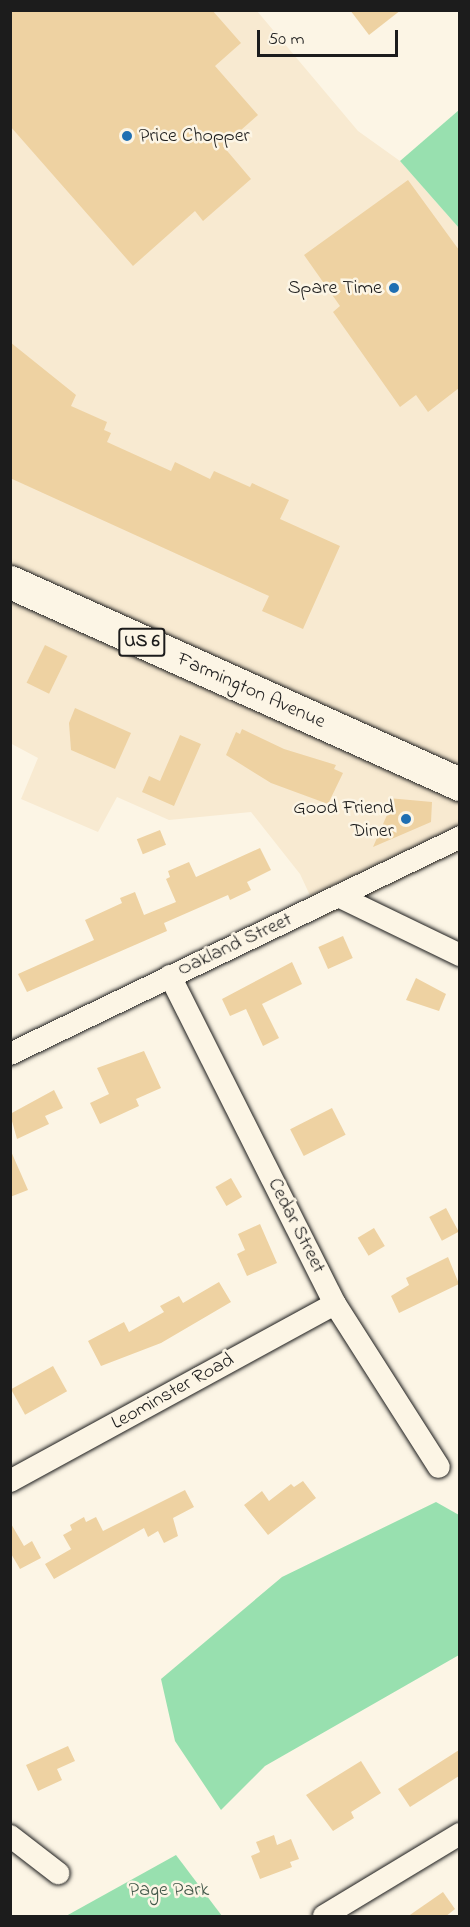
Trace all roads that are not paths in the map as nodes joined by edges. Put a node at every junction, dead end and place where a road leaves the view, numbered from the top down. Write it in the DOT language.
graph roads {
  1 [pos="10,582"];
  2 [pos="459,784"];
  3 [pos="459,837"];
  4 [pos="338,896"];
  5 [pos="459,955"];
  6 [pos="170,976"];
  7 [pos="13,1047"];
  8 [pos="335,1304"];
  9 [pos="439,1467"];
  10 [pos="10,1481"];
  11 [pos="459,1834"];
  12 [pos="10,1836"];
  13 [pos="58,1873"];
  14 [pos="324,1917"];
  1 -- 2 [label="highway, Farmington Avenue / US 6"];
  3 -- 4 [label="street, Oakland Street"];
  4 -- 5 [label="street"];
  4 -- 6 [label="street, Oakland Street"];
  6 -- 7 [label="street, Oakland Street"];
  6 -- 8 [label="street, Cedar Street"];
  8 -- 9 [label="street, Cedar Street"];
  8 -- 10 [label="street, Leominster Road"];
  11 -- 14 [label="street"];
  12 -- 13 [label="street"];
}
